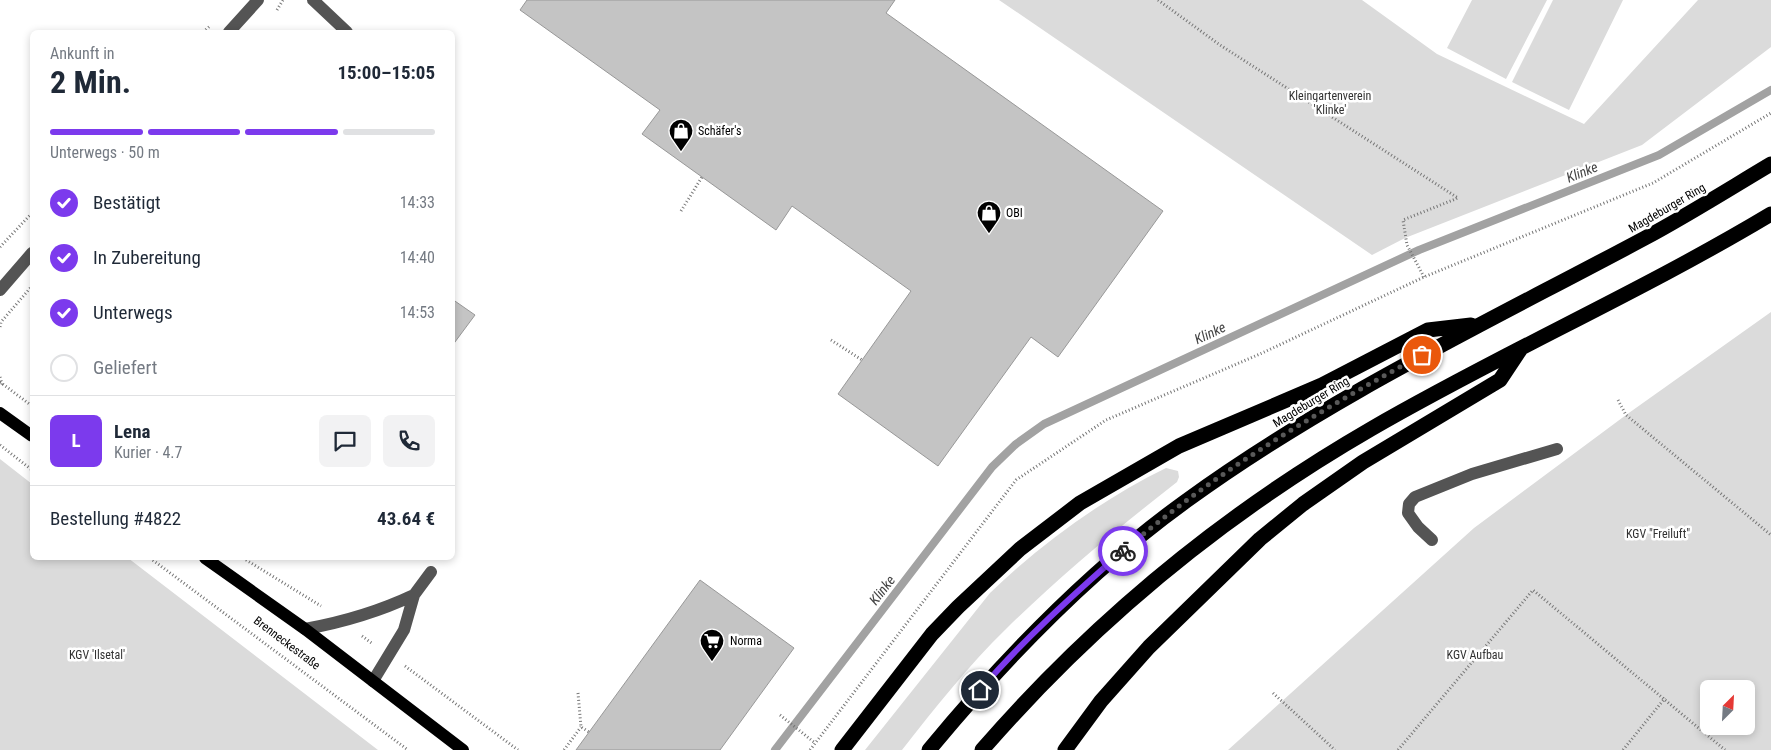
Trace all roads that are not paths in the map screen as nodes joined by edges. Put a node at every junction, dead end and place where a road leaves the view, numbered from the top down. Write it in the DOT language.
graph roads {
  1 [pos="258,0"];
  2 [pos="313,0"];
  3 [pos="231,30"];
  4 [pos="345,30"];
  5 [pos="1771,164"];
  6 [pos="1771,214"];
  7 [pos="30,255"];
  8 [pos="0,290"];
  9 [pos="1480,324"];
  10 [pos="1522,347"];
  11 [pos="0,413"];
  12 [pos="30,435"];
  13 [pos="1557,449"];
  14 [pos="1432,540"];
  15 [pos="208,560"];
  16 [pos="431,572"];
  17 [pos="414,595"];
  18 [pos="305,629"];
  19 [pos="374,682"];
  20 [pos="463,750"];
  21 [pos="842,750"];
  22 [pos="929,750"];
  23 [pos="982,750"];
  24 [pos="1065,750"];
  1 -- 3 [label="street"];
  2 -- 4 [label="street"];
  5 -- 9 [label="highway, Magdeburger Ring"];
  6 -- 10 [label="highway"];
  7 -- 8 [label="street"];
  9 -- 21 [label="highway"];
  9 -- 22 [label="highway, Magdeburger Ring"];
  10 -- 23 [label="highway"];
  10 -- 24 [label="highway"];
  11 -- 12 [label="main road"];
  13 -- 14 [label="street"];
  15 -- 18 [label="main road, Brenneckestraße"];
  16 -- 17 [label="street"];
  17 -- 18 [label="street"];
  17 -- 19 [label="street"];
  18 -- 19 [label="main road, Brenneckestraße"];
  19 -- 20 [label="main road, Brenneckestraße"];
}
